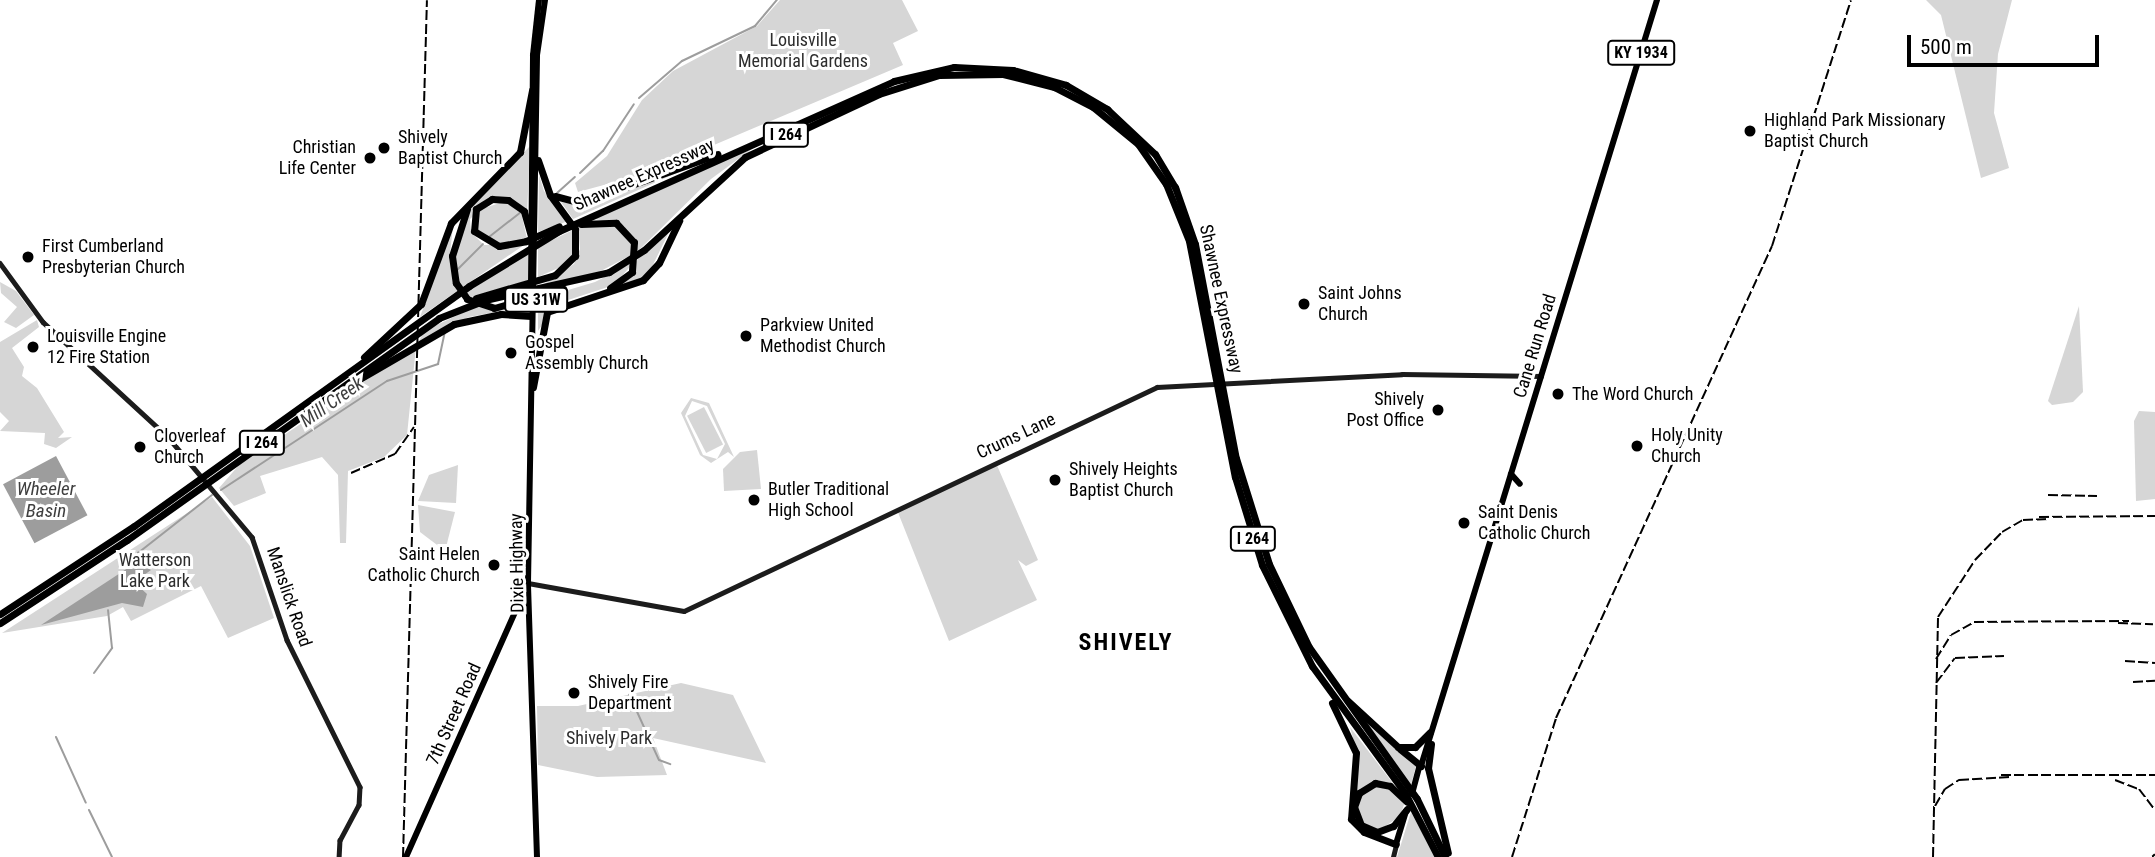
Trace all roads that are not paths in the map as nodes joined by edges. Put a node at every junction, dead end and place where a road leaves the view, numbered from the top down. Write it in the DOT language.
graph roads {
  1 [pos="539,0"];
  2 [pos="545,0"];
  3 [pos="1657,0"];
  4 [pos="956,70"];
  5 [pos="532,90"];
  6 [pos="745,146"];
  7 [pos="538,160"];
  8 [pos="498,176"];
  9 [pos="549,191"];
  10 [pos="699,196"];
  11 [pos="583,221"];
  12 [pos="528,242"];
  13 [pos="0,257"];
  14 [pos="0,263"];
  15 [pos="525,296"];
  16 [pos="583,297"];
  17 [pos="482,298"];
  18 [pos="531,316"];
  19 [pos="426,321"];
  20 [pos="47,326"];
  21 [pos="407,335"];
  22 [pos="533,365"];
  23 [pos="1541,376"];
  24 [pos="533,387"];
  25 [pos="308,401"];
  26 [pos="320,401"];
  27 [pos="1511,474"];
  28 [pos="1520,484"];
  29 [pos="528,583"];
  30 [pos="0,614"];
  31 [pos="0,623"];
  32 [pos="1321,673"];
  33 [pos="1324,684"];
  34 [pos="1333,685"];
  35 [pos="1441,700"];
  36 [pos="1430,732"];
  37 [pos="1430,744"];
  38 [pos="1398,747"];
  39 [pos="1421,766"];
  40 [pos="1405,792"];
  41 [pos="1410,809"];
  42 [pos="1396,844"];
  43 [pos="339,857"];
  44 [pos="406,857"];
  45 [pos="537,857"];
  46 [pos="1392,857"];
  47 [pos="1438,857"];
  48 [pos="1447,857"];
  1 -- 5 [label="main road, Dixie Highway / US 31W"];
  2 -- 7 [label="main road, Dixie Highway / US 31W"];
  3 -- 23 [label="main road, Cane Run Road / KY 1934"];
  4 -- 6 [label="highway, Shawnee Expressway / I 264"];
  4 -- 10 [label="highway, Shawnee Expressway / I 264"];
  4 -- 32 [label="highway, Shawnee Expressway / I 264"];
  5 -- 8 [label="highway"];
  5 -- 12 [label="main road, Dixie Highway / US 31W"];
  6 -- 9 [label="highway"];
  6 -- 11 [label="highway, Shawnee Expressway / I 264"];
  7 -- 9 [label="highway"];
  7 -- 22 [label="main road, Dixie Highway / US 31W"];
  8 -- 15 [label="highway"];
  8 -- 25 [label="highway"];
  9 -- 17 [label="highway"];
  10 -- 15 [label="highway, Shawnee Expressway / I 264"];
  10 -- 16 [label="highway"];
  11 -- 12 [label="highway, Shawnee Expressway"];
  11 -- 16 [label="highway"];
  12 -- 12 [label="highway"];
  12 -- 18 [label="main road, Dixie Highway / US 31W"];
  12 -- 19 [label="highway, I 264"];
  13 -- 20 [label="main road, Manslick Road"];
  14 -- 20 [label="main road, Manslick Road"];
  15 -- 17 [label="highway"];
  16 -- 24 [label="highway"];
  17 -- 19 [label="highway, I 264"];
  18 -- 22 [label="main road, Dixie Highway / US 31W"];
  18 -- 26 [label="highway"];
  19 -- 21 [label="highway, I 264"];
  20 -- 43 [label="main road, Manslick Road"];
  21 -- 25 [label="highway, I 264"];
  21 -- 26 [label="highway, I 264"];
  22 -- 24 [label="main road, Dixie Highway / US 31W"];
  23 -- 27 [label="main road, Cane Run Road / KY 1934"];
  23 -- 29 [label="main road, Crums Lane"];
  24 -- 29 [label="main road, Dixie Highway / US 31W"];
  25 -- 30 [label="highway, I 264"];
  26 -- 31 [label="highway, I 264"];
  27 -- 28 [label="main road"];
  27 -- 35 [label="main road, Cane Run Road / KY 1934"];
  29 -- 44 [label="main road, 7th Street Road"];
  29 -- 45 [label="main road, Dixie Highway / US 31W"];
  32 -- 33 [label="highway, Shawnee Expressway / I 264"];
  32 -- 34 [label="highway, Shawnee Expressway / I 264"];
  33 -- 40 [label="highway, Shawnee Expressway / I 264"];
  33 -- 42 [label="highway"];
  34 -- 38 [label="highway"];
  34 -- 40 [label="highway, Shawnee Expressway / I 264"];
  35 -- 36 [label="main road, Cane Run Road / KY 1934"];
  35 -- 37 [label="main road, Cane Run Road / KY 1934"];
  36 -- 38 [label="highway"];
  36 -- 39 [label="main road, Cane Run Road / KY 1934"];
  37 -- 39 [label="main road, Cane Run Road / KY 1934"];
  37 -- 48 [label="highway"];
  38 -- 39 [label="highway"];
  39 -- 41 [label="main road, Cane Run Road / KY 1934"];
  40 -- 41 [label="highway"];
  40 -- 41 [label="highway"];
  40 -- 48 [label="highway, Shawnee Expressway / I 264"];
  41 -- 42 [label="main road, Cane Run Road / KY 1934"];
  41 -- 47 [label="highway"];
  42 -- 46 [label="main road, Cane Run Road / KY 1934"];
}
